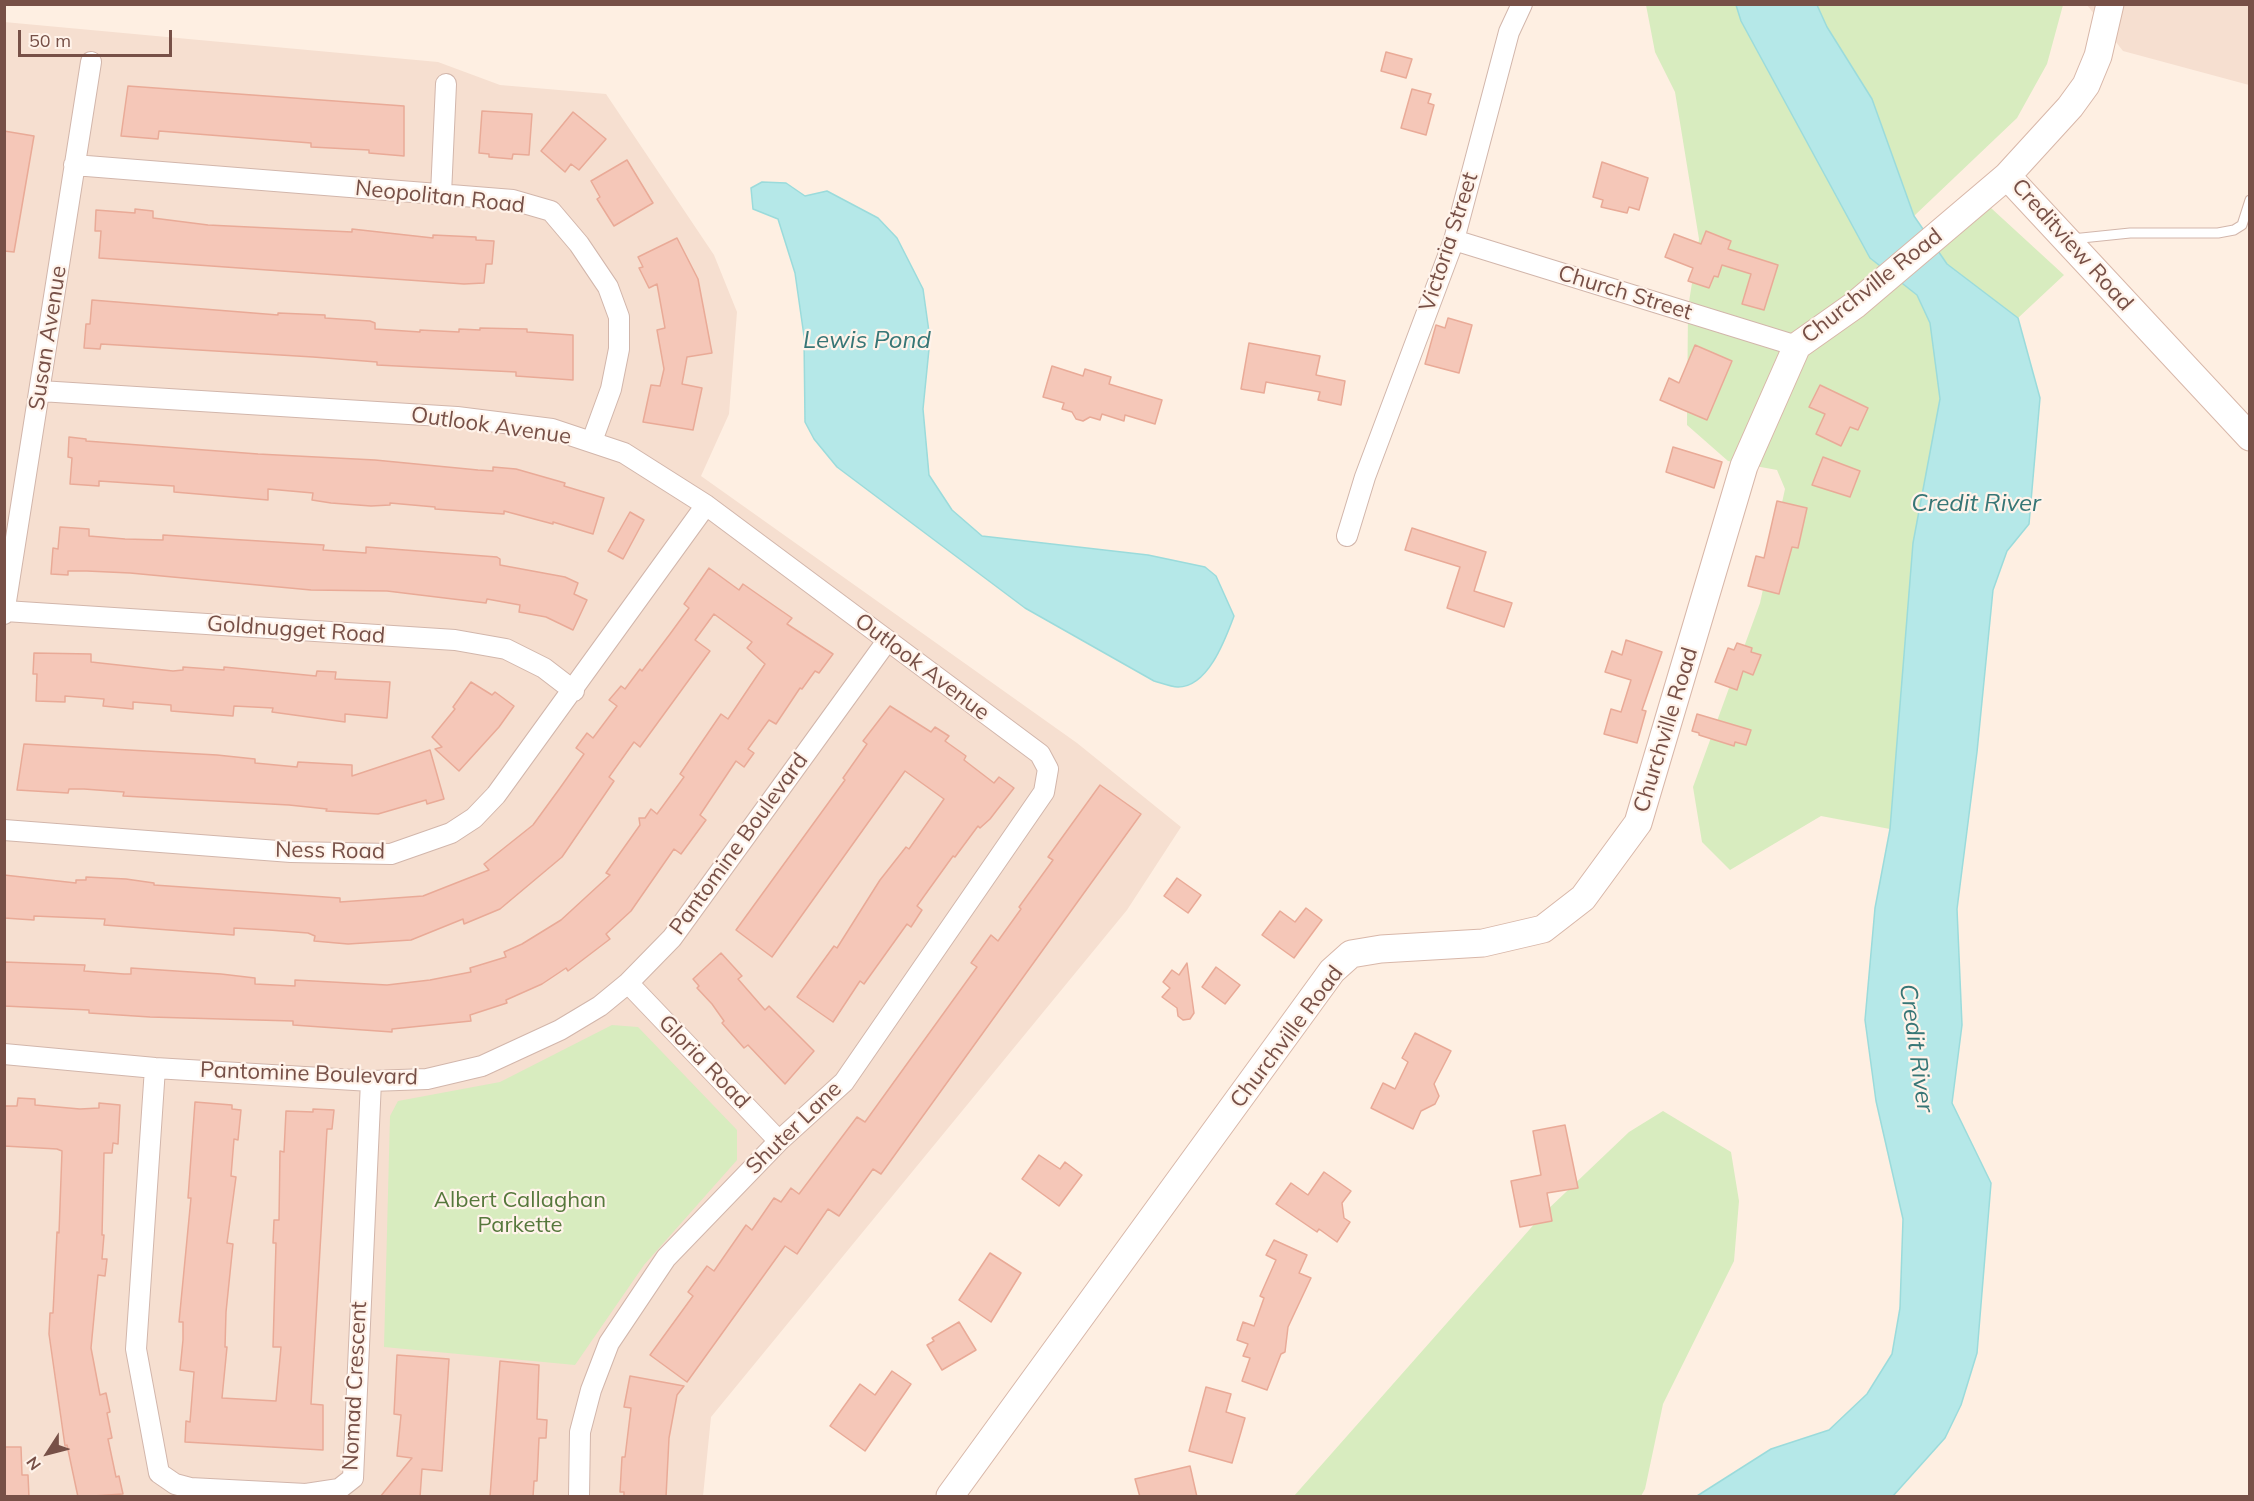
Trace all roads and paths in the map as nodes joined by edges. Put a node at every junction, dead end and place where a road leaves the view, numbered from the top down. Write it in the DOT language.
graph roads {
  1 [pos="1522,4"];
  2 [pos="2110,4"];
  3 [pos="91,62"];
  4 [pos="446,84"];
  5 [pos="74,165"];
  6 [pos="2007,176"];
  7 [pos="441,194"];
  8 [pos="2250,200"];
  9 [pos="1454,240"];
  10 [pos="2066,240"];
  11 [pos="1797,346"];
  12 [pos="40,391"];
  13 [pos="2250,436"];
  14 [pos="592,441"];
  15 [pos="706,505"];
  16 [pos="1347,536"];
  17 [pos="5,613"];
  18 [pos="887,641"];
  19 [pos="574,691"];
  20 [pos="1048,769"];
  21 [pos="4,830"];
  22 [pos="628,983"];
  23 [pos="4,1054"];
  24 [pos="155,1068"];
  25 [pos="371,1081"];
  26 [pos="779,1141"];
  27 [pos="579,1497"];
  28 [pos="950,1497"];
  1 -- 9 [label="street, Victoria Street"];
  2 -- 6 [label="street, Creditview Road"];
  3 -- 5 [label="street, Susan Avenue"];
  4 -- 7 [label="street"];
  5 -- 7 [label="street, Neopolitan Road"];
  5 -- 12 [label="street, Susan Avenue"];
  6 -- 10 [label="street, Creditview Road"];
  6 -- 11 [label="street, Churchville Road"];
  7 -- 14 [label="street, Neopolitan Road"];
  8 -- 10 [label="lane"];
  9 -- 11 [label="street, Church Street"];
  9 -- 16 [label="street, Victoria Street"];
  10 -- 13 [label="street, Creditview Road"];
  11 -- 28 [label="street, Churchville Road"];
  12 -- 14 [label="street, Outlook Avenue"];
  12 -- 17 [label="street, Susan Avenue"];
  14 -- 15 [label="street, Outlook Avenue"];
  15 -- 18 [label="street, Outlook Avenue"];
  15 -- 19 [label="street, Ness Road"];
  17 -- 19 [label="street, Goldnugget Road"];
  18 -- 20 [label="street, Outlook Avenue"];
  18 -- 22 [label="street, Pantomine Boulevard"];
  19 -- 21 [label="street, Ness Road"];
  20 -- 26 [label="street, Shuter Lane"];
  22 -- 25 [label="street, Pantomine Boulevard"];
  22 -- 26 [label="street, Gloria Road"];
  23 -- 24 [label="street, Pantomine Boulevard"];
  24 -- 25 [label="street, Pantomine Boulevard"];
  24 -- 25 [label="street, Nomad Crescent"];
  26 -- 27 [label="street, Shuter Lane"];
}
